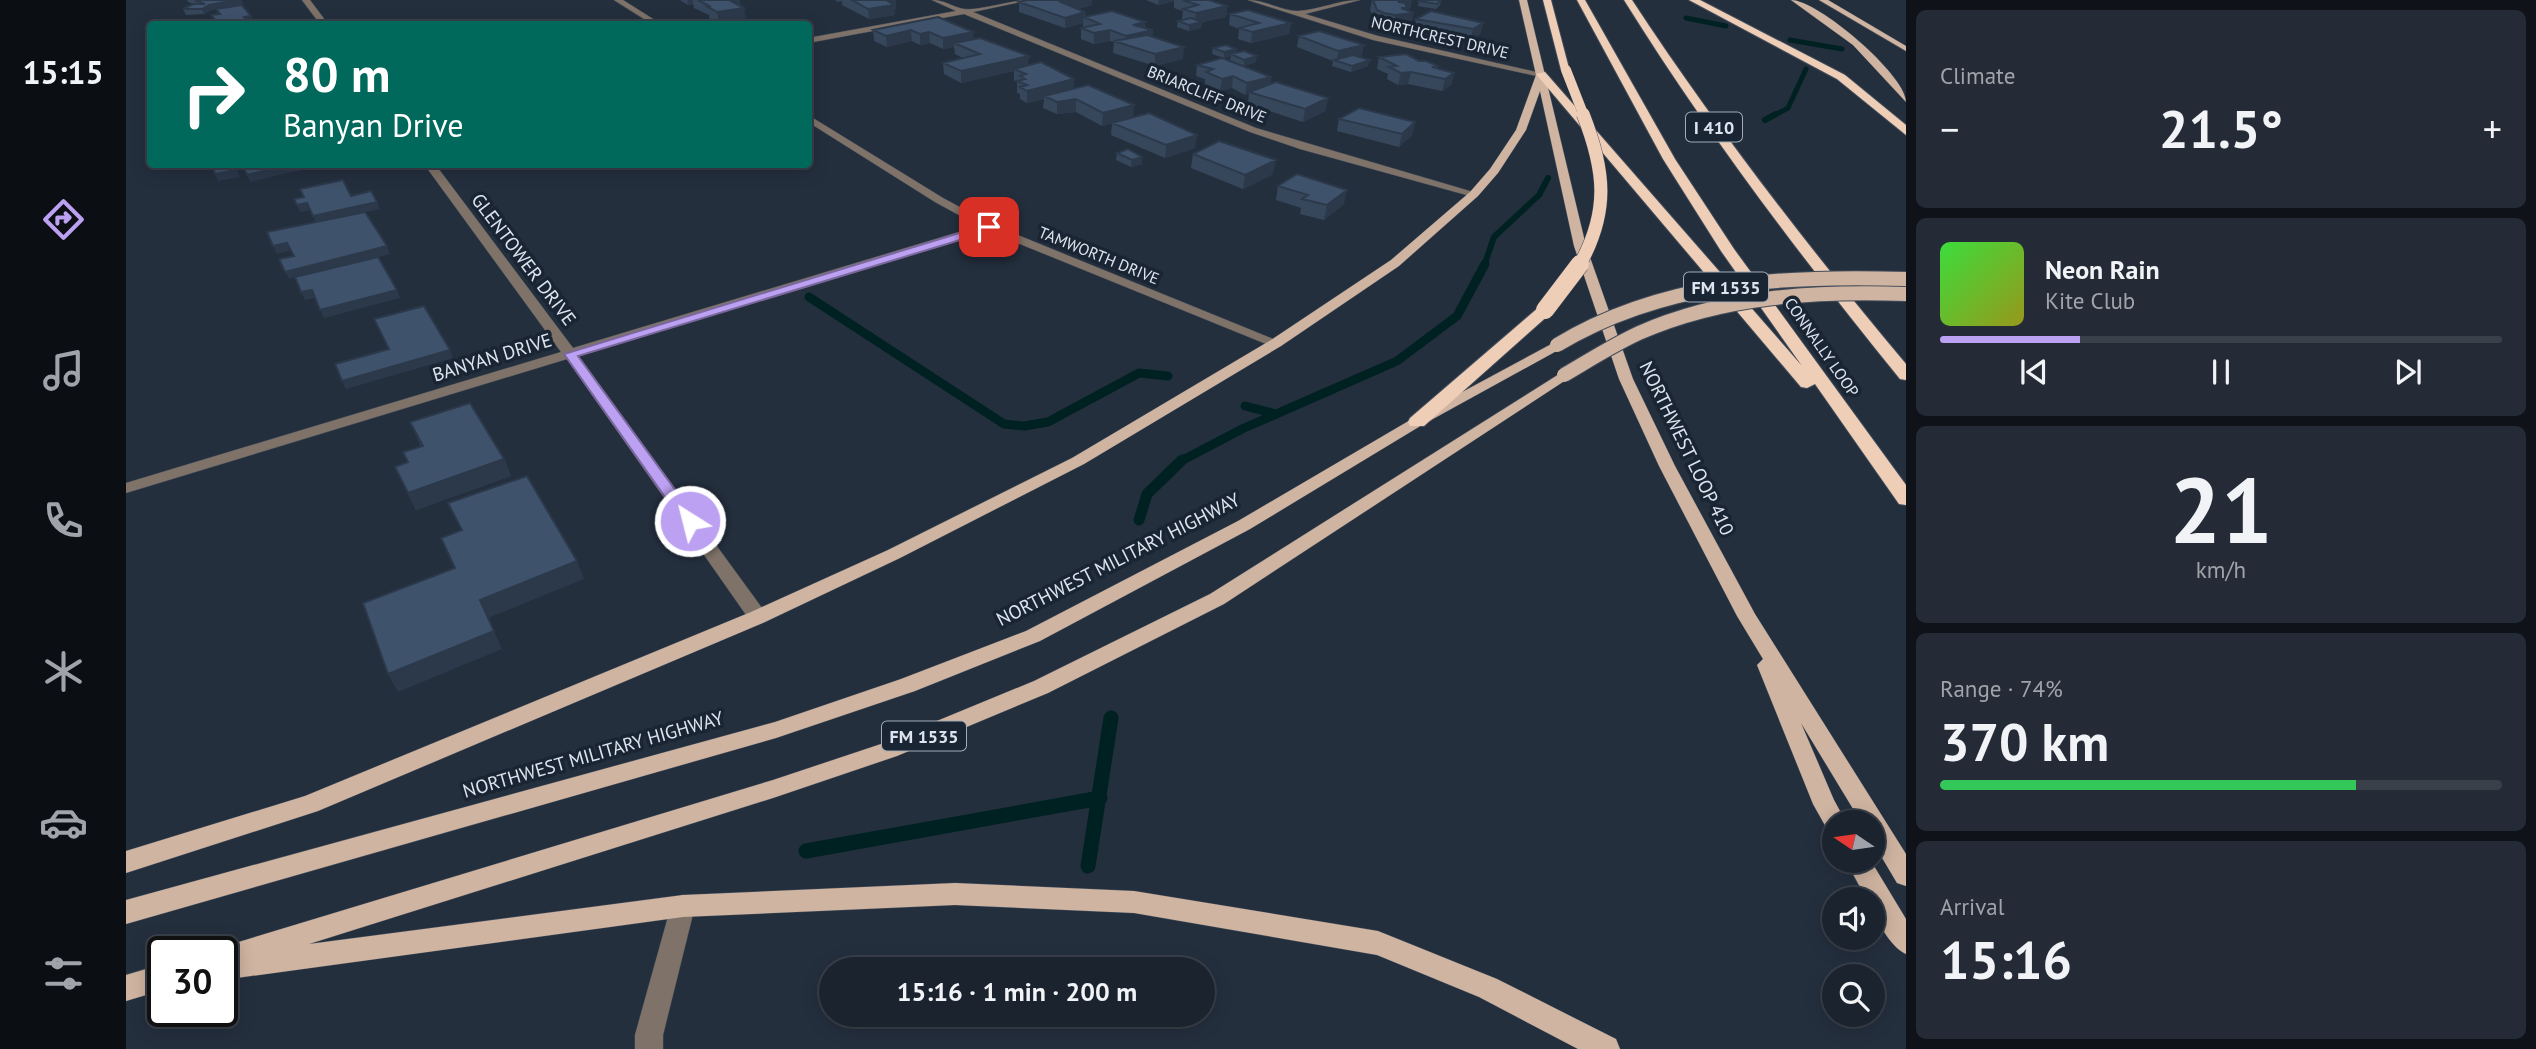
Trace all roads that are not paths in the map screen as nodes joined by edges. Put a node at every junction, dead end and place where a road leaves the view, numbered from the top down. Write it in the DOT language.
graph roads {
  1 [pos="306,0"];
  2 [pos="618,0"];
  3 [pos="936,0"];
  4 [pos="1026,0"];
  5 [pos="1252,0"];
  6 [pos="1356,0"];
  7 [pos="1523,0"];
  8 [pos="1547,0"];
  9 [pos="1581,0"];
  10 [pos="1628,0"];
  11 [pos="1693,0"];
  12 [pos="1795,0"];
  13 [pos="1823,0"];
  14 [pos="964,12"];
  15 [pos="1296,13"];
  16 [pos="322,21"];
  17 [pos="652,21"];
  18 [pos="812,40"];
  19 [pos="1906,49"];
  20 [pos="1541,74"];
  21 [pos="1906,99"];
  22 [pos="812,120"];
  23 [pos="1906,131"];
  24 [pos="432,168"];
  25 [pos="1474,194"];
  26 [pos="989,227"];
  27 [pos="1906,279"];
  28 [pos="1906,294"];
  29 [pos="1276,343"];
  30 [pos="570,354"];
  31 [pos="1906,375"];
  32 [pos="1418,422"];
  33 [pos="1886,474"];
  34 [pos="126,488"];
  35 [pos="1906,499"];
  36 [pos="1747,616"];
  37 [pos="758,617"];
  38 [pos="1828,810"];
  39 [pos="126,862"];
  40 [pos="1865,873"];
  41 [pos="1906,875"];
  42 [pos="683,906"];
  43 [pos="126,912"];
  44 [pos="1906,942"];
  45 [pos="238,954"];
  46 [pos="238,966"];
  47 [pos="147,983"];
  48 [pos="126,989"];
  49 [pos="649,1049"];
  50 [pos="1606,1049"];
  1 -- 16 [label="street"];
  2 -- 17 [label="street"];
  3 -- 14 [label="street, BRIARCLIFF DRIVE"];
  4 -- 14 [label="street"];
  5 -- 15 [label="street, NORTHCREST DRIVE"];
  6 -- 15 [label="street"];
  7 -- 20 [label="main road, NORTHWEST LOOP 410"];
  8 -- 32 [label="highway, bridge"];
  9 -- 33 [label="highway, CONNALLY LOOP / I 410"];
  10 -- 31 [label="highway, I 410"];
  11 -- 23 [label="highway"];
  12 -- 21 [label="main road"];
  13 -- 19 [label="main road"];
  14 -- 18 [label="street"];
  14 -- 25 [label="street, BRIARCLIFF DRIVE"];
  15 -- 20 [label="street, NORTHCREST DRIVE"];
  20 -- 25 [label="main road"];
  20 -- 33 [label="highway"];
  20 -- 36 [label="main road, NORTHWEST LOOP 410"];
  22 -- 26 [label="street, TAMWORTH DRIVE"];
  24 -- 30 [label="street, GLENTOWER DRIVE"];
  25 -- 29 [label="main road"];
  26 -- 29 [label="street, TAMWORTH DRIVE"];
  26 -- 30 [label="street, BANYAN DRIVE"];
  27 -- 32 [label="main road, NORTHWEST MILITARY HIGHWAY / FM 1535, bridge"];
  28 -- 45 [label="main road, FM 1535, bridge"];
  29 -- 37 [label="main road"];
  30 -- 34 [label="street, BANYAN DRIVE"];
  30 -- 37 [label="street, GLENTOWER DRIVE"];
  32 -- 43 [label="main road, NORTHWEST MILITARY HIGHWAY / FM 1535"];
  33 -- 35 [label="highway, CONNALLY LOOP / I 410"];
  36 -- 38 [label="main road"];
  36 -- 41 [label="main road, NORTHWEST LOOP 410"];
  37 -- 39 [label="main road"];
  40 -- 44 [label="main road"];
  42 -- 46 [label="main road"];
  42 -- 49 [label="street"];
  42 -- 50 [label="main road"];
  47 -- 48 [label="main road"];
}
